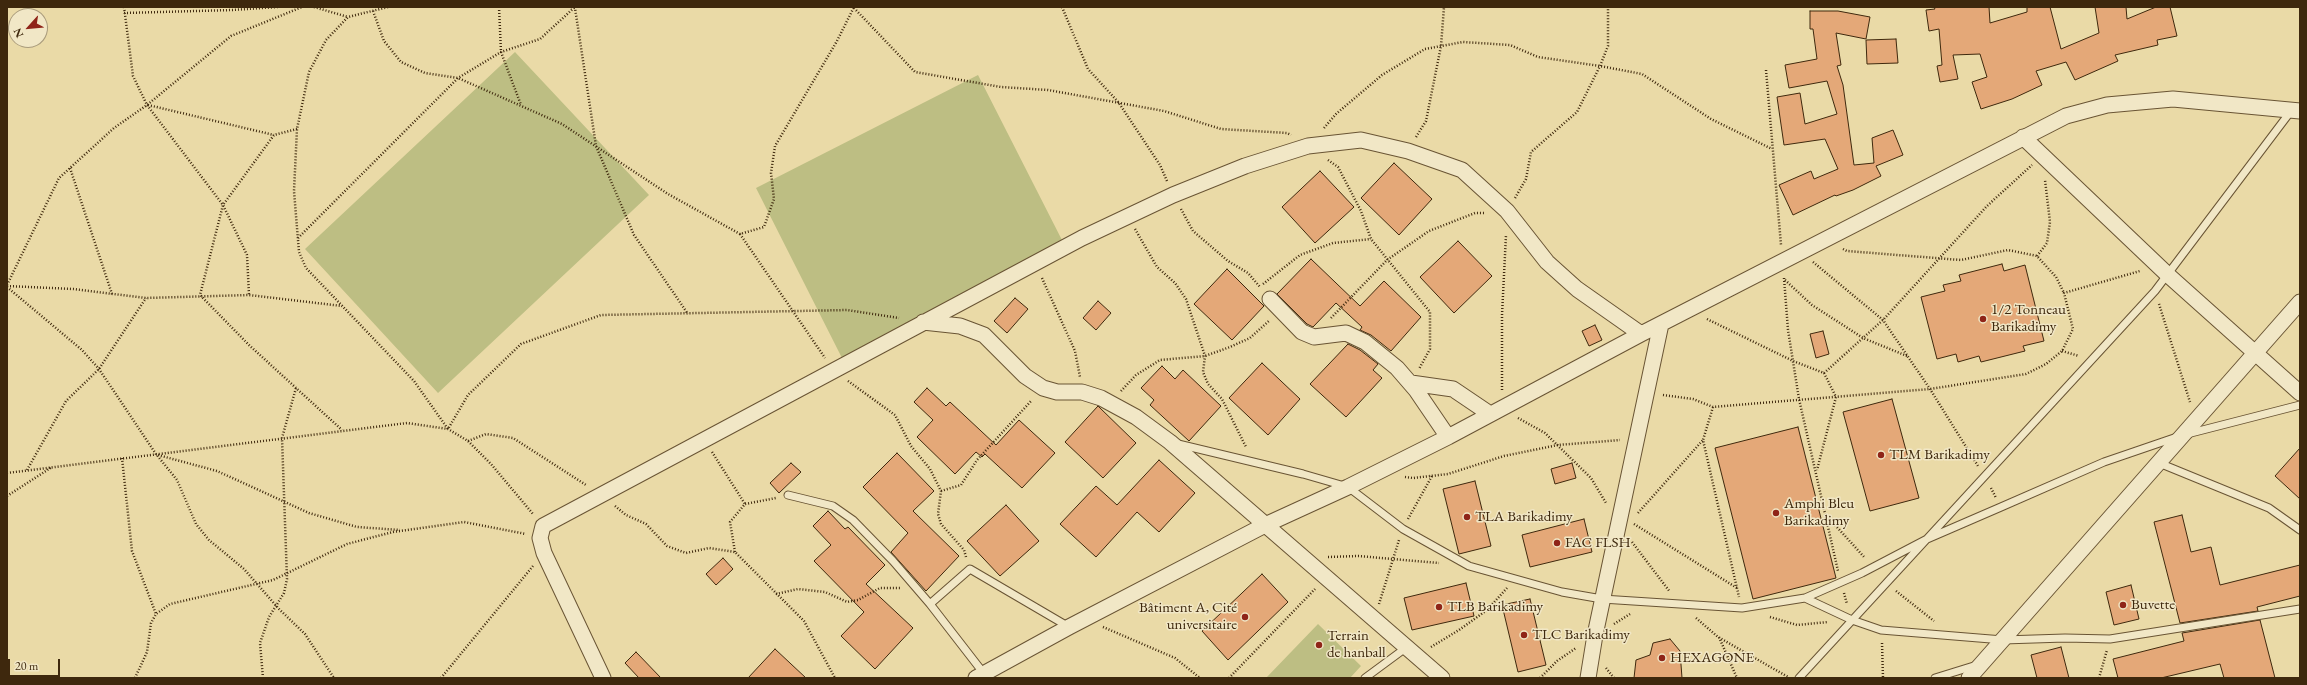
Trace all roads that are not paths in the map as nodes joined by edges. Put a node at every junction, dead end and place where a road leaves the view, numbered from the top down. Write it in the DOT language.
graph roads {
  1 [pos="2295,111"];
  2 [pos="2023,137"];
  3 [pos="2164,270"];
  4 [pos="1270,299"];
  5 [pos="2300,302"];
  6 [pos="923,322"];
  7 [pos="1661,324"];
  8 [pos="1641,334"];
  9 [pos="2254,352"];
  10 [pos="1411,383"];
  11 [pos="2300,393"];
  12 [pos="2300,405"];
  13 [pos="1496,411"];
  14 [pos="2183,435"];
  15 [pos="1448,437"];
  16 [pos="1170,442"];
  17 [pos="2158,462"];
  18 [pos="1348,487"];
  19 [pos="788,495"];
  20 [pos="1265,525"];
  21 [pos="2300,530"];
  22 [pos="1927,539"];
  23 [pos="1602,598"];
  24 [pos="1805,598"];
  25 [pos="930,604"];
  26 [pos="2300,609"];
  27 [pos="1852,620"];
  28 [pos="1069,627"];
  29 [pos="2003,640"];
  30 [pos="1412,651"];
  31 [pos="1982,663"];
  32 [pos="983,677"];
  33 [pos="603,678"];
  34 [pos="1365,678"];
  35 [pos="1442,678"];
  36 [pos="1588,678"];
  37 [pos="1799,678"];
  38 [pos="1935,678"];
  39 [pos="1969,678"];
  1 -- 2 [label="street"];
  1 -- 3 [label="lane"];
  2 -- 3 [label="street"];
  2 -- 7 [label="street"];
  3 -- 9 [label="street"];
  3 -- 22 [label="lane"];
  4 -- 10 [label="street"];
  5 -- 9 [label="street"];
  6 -- 8 [label="street"];
  6 -- 16 [label="street"];
  6 -- 33 [label="street"];
  7 -- 8 [label="street"];
  7 -- 23 [label="street"];
  8 -- 13 [label="street"];
  9 -- 11 [label="street"];
  9 -- 14 [label="street"];
  10 -- 13 [label="street"];
  10 -- 15 [label="street"];
  12 -- 14 [label="lane"];
  13 -- 15 [label="street"];
  14 -- 17 [label="street"];
  14 -- 22 [label="lane"];
  15 -- 18 [label="street"];
  16 -- 18 [label="lane"];
  16 -- 20 [label="street"];
  17 -- 21 [label="lane"];
  17 -- 29 [label="street"];
  18 -- 20 [label="street"];
  18 -- 23 [label="lane"];
  19 -- 25 [label="lane"];
  20 -- 28 [label="street"];
  20 -- 30 [label="street"];
  22 -- 24 [label="lane"];
  22 -- 27 [label="lane"];
  23 -- 24 [label="lane"];
  23 -- 36 [label="street"];
  24 -- 27 [label="lane"];
  25 -- 28 [label="lane"];
  25 -- 32 [label="lane"];
  26 -- 29 [label="lane"];
  27 -- 29 [label="lane"];
  27 -- 37 [label="lane"];
  28 -- 32 [label="street"];
  29 -- 31 [label="street"];
  30 -- 34 [label="lane"];
  30 -- 35 [label="street"];
  31 -- 38 [label="lane"];
  31 -- 39 [label="street"];
}
